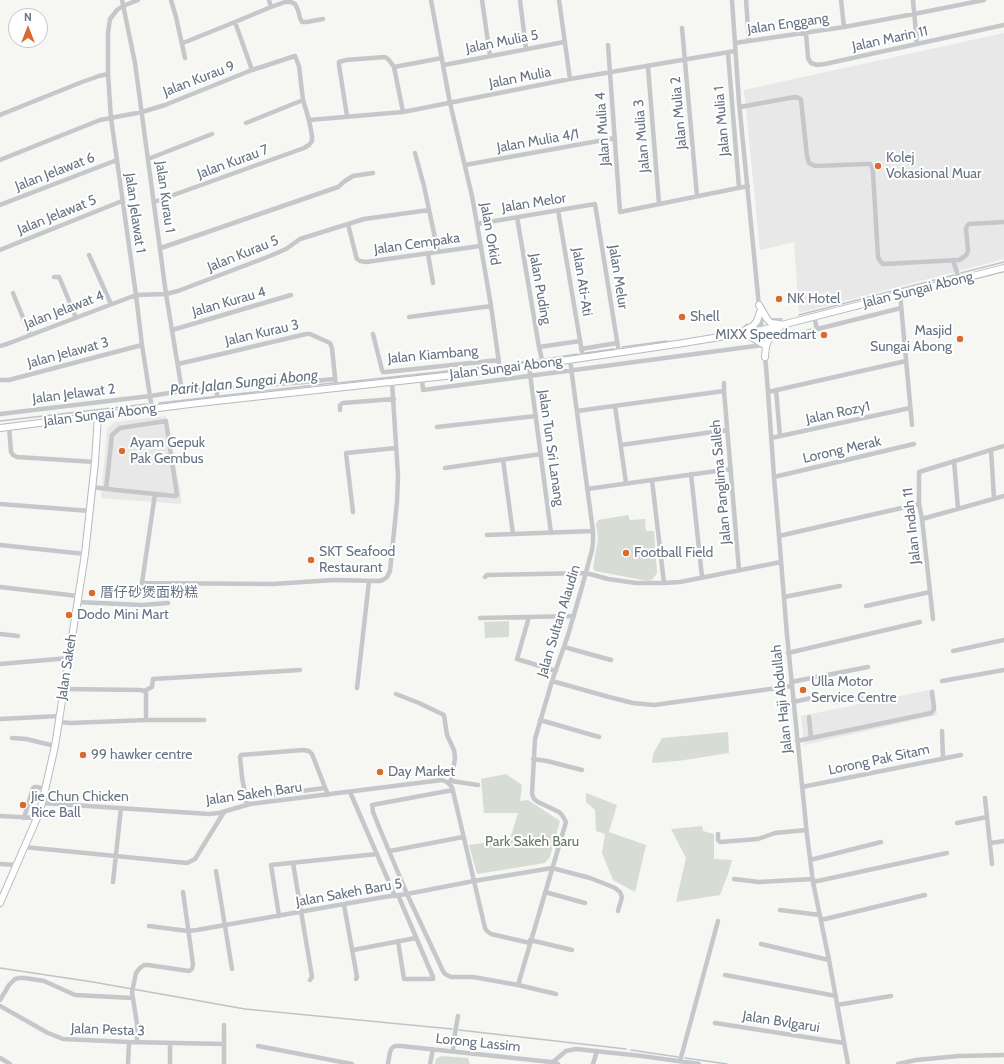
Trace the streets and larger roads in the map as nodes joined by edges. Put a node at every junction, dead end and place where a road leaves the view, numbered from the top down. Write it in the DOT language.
graph roads {
  1 [pos="122,0"];
  2 [pos="138,0"];
  3 [pos="171,0"];
  4 [pos="269,0"];
  5 [pos="431,0"];
  6 [pos="482,0"];
  7 [pos="520,0"];
  8 [pos="559,0"];
  9 [pos="732,0"];
  10 [pos="746,0"];
  11 [pos="841,0"];
  12 [pos="913,0"];
  13 [pos="984,0"];
  14 [pos="123,6"];
  15 [pos="271,6"];
  16 [pos="914,14"];
  17 [pos="323,19"];
  18 [pos="235,22"];
  19 [pos="1004,25"];
  20 [pos="844,27"];
  21 [pos="682,28"];
  22 [pos="806,33"];
  23 [pos="749,41"];
  24 [pos="564,42"];
  25 [pos="183,43"];
  26 [pos="735,43"];
  27 [pos="917,44"];
  28 [pos="608,45"];
  29 [pos="526,49"];
  30 [pos="735,51"];
  31 [pos="728,53"];
  32 [pos="490,56"];
  33 [pos="186,58"];
  34 [pos="442,58"];
  35 [pos="685,60"];
  36 [pos="444,65"];
  37 [pos="394,67"];
  38 [pos="648,67"];
  39 [pos="252,70"];
  40 [pos="610,73"];
  41 [pos="108,74"];
  42 [pos="570,79"];
  43 [pos="303,100"];
  44 [pos="450,102"];
  45 [pos="740,107"];
  46 [pos="142,112"];
  47 [pos="403,112"];
  48 [pos="0,115"];
  49 [pos="347,116"];
  50 [pos="110,118"];
  51 [pos="309,120"];
  52 [pos="246,123"];
  53 [pos="212,134"];
  54 [pos="615,138"];
  55 [pos="415,153"];
  56 [pos="148,159"];
  57 [pos="0,160"];
  58 [pos="117,160"];
  59 [pos="464,165"];
  60 [pos="373,173"];
  61 [pos="748,186"];
  62 [pos="739,188"];
  63 [pos="697,196"];
  64 [pos="122,201"];
  65 [pos="154,202"];
  66 [pos="595,204"];
  67 [pos="659,204"];
  68 [pos="0,205"];
  69 [pos="429,210"];
  70 [pos="558,210"];
  71 [pos="517,217"];
  72 [pos="1004,222"];
  73 [pos="348,224"];
  74 [pos="477,224"];
  75 [pos="480,246"];
  76 [pos="161,248"];
  77 [pos="0,250"];
  78 [pos="438,252"];
  79 [pos="428,254"];
  80 [pos="89,255"];
  81 [pos="953,260"];
  82 [pos="1004,268"];
  83 [pos="54,277"];
  84 [pos="959,279"];
  85 [pos="433,283"];
  86 [pos="13,293"];
  87 [pos="166,294"];
  88 [pos="900,294"];
  89 [pos="136,295"];
  90 [pos="291,295"];
  91 [pos="111,304"];
  92 [pos="759,305"];
  93 [pos="491,306"];
  94 [pos="901,308"];
  95 [pos="760,312"];
  96 [pos="814,316"];
  97 [pos="409,317"];
  98 [pos="76,318"];
  99 [pos="783,325"];
  100 [pos="817,329"];
  101 [pos="172,330"];
  102 [pos="762,330"];
  103 [pos="806,332"];
  104 [pos="373,334"];
  105 [pos="738,334"];
  106 [pos="30,335"];
  107 [pos="580,341"];
  108 [pos="617,344"];
  109 [pos="142,345"];
  110 [pos="763,345"];
  111 [pos="0,346"];
  112 [pos="539,347"];
  113 [pos="581,349"];
  114 [pos="619,352"];
  115 [pos="765,357"];
  116 [pos="583,358"];
  117 [pos="499,360"];
  118 [pos="570,360"];
  119 [pos="906,361"];
  120 [pos="178,364"];
  121 [pos="543,364"];
  122 [pos="529,366"];
  123 [pos="500,370"];
  124 [pos="571,370"];
  125 [pos="530,376"];
  126 [pos="334,379"];
  127 [pos="422,379"];
  128 [pos="0,380"];
  129 [pos="392,382"];
  130 [pos="724,383"];
  131 [pos="306,386"];
  132 [pos="336,387"];
  133 [pos="291,388"];
  134 [pos="279,389"];
  135 [pos="776,390"];
  136 [pos="182,391"];
  137 [pos="724,391"];
  138 [pos="245,392"];
  139 [pos="768,392"];
  140 [pos="217,395"];
  141 [pos="150,396"];
  142 [pos="394,398"];
  143 [pos="615,406"];
  144 [pos="910,408"];
  145 [pos="152,409"];
  146 [pos="340,410"];
  147 [pos="577,411"];
  148 [pos="0,414"];
  149 [pos="98,415"];
  150 [pos="536,416"];
  151 [pos="912,425"];
  152 [pos="9,427"];
  153 [pos="437,427"];
  154 [pos="0,428"];
  155 [pos="727,430"];
  156 [pos="780,436"];
  157 [pos="771,438"];
  158 [pos="914,444"];
  159 [pos="621,445"];
  160 [pos="1004,446"];
  161 [pos="396,448"];
  162 [pos="991,450"];
  163 [pos="541,454"];
  164 [pos="503,460"];
  165 [pos="954,461"];
  166 [pos="95,462"];
  167 [pos="445,468"];
  168 [pos="731,469"];
  169 [pos="691,474"];
  170 [pos="774,477"];
  171 [pos="652,480"];
  172 [pos="626,483"];
  173 [pos="92,487"];
  174 [pos="106,489"];
  175 [pos="587,489"];
  176 [pos="155,494"];
  177 [pos="1004,496"];
  178 [pos="994,498"];
  179 [pos="0,504"];
  180 [pos="919,504"];
  181 [pos="958,508"];
  182 [pos="90,511"];
  183 [pos="353,512"];
  184 [pos="922,518"];
  185 [pos="593,531"];
  186 [pos="551,533"];
  187 [pos="487,534"];
  188 [pos="513,534"];
  189 [pos="780,536"];
  190 [pos="0,545"];
  191 [pos="85,554"];
  192 [pos="782,562"];
  193 [pos="739,570"];
  194 [pos="586,573"];
  195 [pos="485,577"];
  196 [pos="702,577"];
  197 [pos="369,581"];
  198 [pos="664,583"];
  199 [pos="840,586"];
  200 [pos="0,587"];
  201 [pos="930,592"];
  202 [pos="784,597"];
  203 [pos="78,599"];
  204 [pos="168,603"];
  205 [pos="866,606"];
  206 [pos="574,616"];
  207 [pos="529,617"];
  208 [pos="480,618"];
  209 [pos="933,619"];
  210 [pos="920,622"];
  211 [pos="0,634"];
  212 [pos="18,636"];
  213 [pos="1004,640"];
  214 [pos="564,647"];
  215 [pos="953,651"];
  216 [pos="788,653"];
  217 [pos="69,658"];
  218 [pos="611,660"];
  219 [pos="0,664"];
  220 [pos="868,667"];
  221 [pos="300,670"];
  222 [pos="1004,670"];
  223 [pos="556,671"];
  224 [pos="552,681"];
  225 [pos="942,681"];
  226 [pos="791,684"];
  227 [pos="357,688"];
  228 [pos="64,689"];
  229 [pos="144,691"];
  230 [pos="932,692"];
  231 [pos="396,694"];
  232 [pos="861,698"];
  233 [pos="793,702"];
  234 [pos="809,717"];
  235 [pos="0,719"];
  236 [pos="59,719"];
  237 [pos="146,720"];
  238 [pos="204,720"];
  239 [pos="540,720"];
  240 [pos="942,731"];
  241 [pos="599,737"];
  242 [pos="12,738"];
  243 [pos="812,738"];
  244 [pos="797,741"];
  245 [pos="55,746"];
  246 [pos="961,755"];
  247 [pos="943,758"];
  248 [pos="533,759"];
  249 [pos="582,770"];
  250 [pos="478,785"];
  251 [pos="451,786"];
  252 [pos="802,787"];
  253 [pos="325,788"];
  254 [pos="45,789"];
  255 [pos="350,792"];
  256 [pos="328,795"];
  257 [pos="246,798"];
  258 [pos="985,798"];
  259 [pos="42,803"];
  260 [pos="247,805"];
  261 [pos="121,808"];
  262 [pos="224,812"];
  263 [pos="0,816"];
  264 [pos="987,817"];
  265 [pos="24,818"];
  266 [pos="37,818"];
  267 [pos="957,823"];
  268 [pos="806,830"];
  269 [pos="718,834"];
  270 [pos="463,838"];
  271 [pos="1004,841"];
  272 [pos="881,842"];
  273 [pos="990,843"];
  274 [pos="24,847"];
  275 [pos="390,851"];
  276 [pos="947,852"];
  277 [pos="377,854"];
  278 [pos="116,856"];
  279 [pos="810,860"];
  280 [pos="293,862"];
  281 [pos="0,864"];
  282 [pos="992,864"];
  283 [pos="17,865"];
  284 [pos="552,868"];
  285 [pos="216,871"];
  286 [pos="734,879"];
  287 [pos="813,880"];
  288 [pos="474,881"];
  289 [pos="113,882"];
  290 [pos="183,892"];
  291 [pos="545,892"];
  292 [pos="408,894"];
  293 [pos="925,894"];
  294 [pos="397,896"];
  295 [pos="0,903"];
  296 [pos="585,903"];
  297 [pos="344,905"];
  298 [pos="780,910"];
  299 [pos="300,912"];
  300 [pos="618,912"];
  301 [pos="820,915"];
  302 [pos="279,916"];
  303 [pos="821,920"];
  304 [pos="718,921"];
  305 [pos="225,925"];
  306 [pos="149,926"];
  307 [pos="188,932"];
  308 [pos="416,938"];
  309 [pos="398,941"];
  310 [pos="530,941"];
  311 [pos="762,944"];
  312 [pos="353,950"];
  313 [pos="572,950"];
  314 [pos="829,960"];
  315 [pos="232,969"];
  316 [pos="725,975"];
  317 [pos="356,979"];
  318 [pos="310,980"];
  319 [pos="518,985"];
  320 [pos="556,994"];
  321 [pos="836,996"];
  322 [pos="891,996"];
  323 [pos="133,998"];
  324 [pos="0,1000"];
  325 [pos="837,1005"];
  326 [pos="0,1006"];
  327 [pos="458,1016"];
  328 [pos="715,1023"];
  329 [pos="224,1025"];
  330 [pos="128,1042"];
  331 [pos="137,1042"];
  332 [pos="170,1043"];
  333 [pos="844,1043"];
  334 [pos="224,1044"];
  335 [pos="258,1046"];
  336 [pos="432,1049"];
  337 [pos="453,1051"];
  338 [pos="597,1051"];
  339 [pos="1004,1055"];
  340 [pos="0,1058"];
  341 [pos="680,1061"];
  342 [pos="555,1063"];
  343 [pos="10,1064"];
  344 [pos="128,1064"];
  345 [pos="170,1064"];
  346 [pos="224,1064"];
  347 [pos="352,1064"];
  348 [pos="388,1064"];
  349 [pos="430,1064"];
  350 [pos="593,1064"];
  351 [pos="699,1064"];
  352 [pos="848,1064"];
  353 [pos="898,1064"];
  1 -- 14 [label="street, Jalan Kurau 1"];
  2 -- 14 [label="street"];
  3 -- 25 [label="street"];
  4 -- 15 [label="street"];
  5 -- 34 [label="street, Jalan Orkid"];
  6 -- 32 [label="street"];
  7 -- 29 [label="street"];
  8 -- 24 [label="street"];
  9 -- 26 [label="street, Jalan Haji Abdullah"];
  10 -- 23 [label="street"];
  11 -- 20 [label="street"];
  12 -- 16 [label="street"];
  13 -- 16 [label="street, Jalan Enggang"];
  14 -- 41 [label="street, Jalan Jelawat 1"];
  14 -- 46 [label="street, Jalan Kurau 1"];
  15 -- 17 [label="street"];
  15 -- 18 [label="street"];
  16 -- 20 [label="street, Jalan Enggang"];
  16 -- 27 [label="street"];
  18 -- 25 [label="street"];
  18 -- 39 [label="street"];
  19 -- 27 [label="street, Jalan Marin 11"];
  20 -- 22 [label="street, Jalan Enggang"];
  21 -- 35 [label="street, Jalan Mulia 2"];
  22 -- 23 [label="street, Jalan Enggang"];
  22 -- 27 [label="street, Jalan Marin 11"];
  23 -- 26 [label="street, Jalan Enggang"];
  24 -- 29 [label="street, Jalan Mulia 5"];
  24 -- 42 [label="street"];
  25 -- 33 [label="street"];
  26 -- 30 [label="street, Jalan Haji Abdullah"];
  28 -- 40 [label="street, Jalan Mulia 4"];
  29 -- 32 [label="street, Jalan Mulia 5"];
  30 -- 31 [label="street, Jalan Mulia"];
  30 -- 45 [label="street, Jalan Haji Abdullah"];
  31 -- 35 [label="street, Jalan Mulia"];
  31 -- 62 [label="street, Jalan Mulia 1"];
  32 -- 36 [label="street, Jalan Mulia 5"];
  34 -- 36 [label="street, Jalan Orkid"];
  34 -- 37 [label="street"];
  35 -- 38 [label="street, Jalan Mulia"];
  35 -- 63 [label="street, Jalan Mulia 2"];
  36 -- 44 [label="street, Jalan Orkid"];
  37 -- 47 [label="street"];
  37 -- 49 [label="street"];
  38 -- 40 [label="street, Jalan Mulia"];
  38 -- 67 [label="street, Jalan Mulia 3"];
  39 -- 43 [label="street, Jalan Kurau 9"];
  39 -- 46 [label="street, Jalan Kurau 9"];
  40 -- 42 [label="street, Jalan Mulia"];
  40 -- 54 [label="street, Jalan Mulia 4"];
  41 -- 48 [label="street"];
  41 -- 50 [label="street, Jalan Jelawat 1"];
  42 -- 44 [label="street, Jalan Mulia"];
  43 -- 51 [label="street"];
  43 -- 52 [label="street"];
  44 -- 47 [label="street, Jalan Mulia"];
  44 -- 59 [label="street, Jalan Orkid"];
  45 -- 61 [label="street, Jalan Haji Abdullah"];
  45 -- 81 [label="street"];
  46 -- 50 [label="street, Jalan Kurau 9"];
  46 -- 56 [label="street, Jalan Kurau 1"];
  47 -- 49 [label="street, Jalan Mulia"];
  49 -- 51 [label="street, Jalan Mulia"];
  50 -- 57 [label="street, Jalan Kurau 9"];
  50 -- 58 [label="street, Jalan Jelawat 1"];
  51 -- 65 [label="street, Jalan Kurau 7"];
  53 -- 56 [label="street"];
  54 -- 59 [label="street, Jalan Mulia 4/1"];
  54 -- 67 [label="street, Jalan Mulia 4"];
  55 -- 69 [label="street"];
  56 -- 65 [label="street, Jalan Kurau 1"];
  58 -- 64 [label="street, Jalan Jelawat 1"];
  58 -- 68 [label="street, Jalan Jelawat 6"];
  59 -- 74 [label="street, Jalan Orkid"];
  60 -- 76 [label="street"];
  61 -- 62 [label="street"];
  61 -- 92 [label="street, Jalan Haji Abdullah"];
  62 -- 63 [label="street"];
  63 -- 67 [label="street"];
  64 -- 77 [label="street, Jalan Jelawat 5"];
  64 -- 89 [label="street, Jalan Jelawat 1"];
  65 -- 76 [label="street, Jalan Kurau 1"];
  66 -- 70 [label="street, Jalan Melor"];
  66 -- 108 [label="street, Jalan Melur"];
  69 -- 73 [label="street, Jalan Kurau 5"];
  69 -- 78 [label="street"];
  70 -- 71 [label="street, Jalan Melor"];
  70 -- 107 [label="street, Jalan Ati-Ati"];
  71 -- 74 [label="street, Jalan Melor"];
  71 -- 112 [label="street, Jalan Puding"];
  72 -- 81 [label="street"];
  73 -- 79 [label="street, Jalan Cempaka"];
  73 -- 87 [label="street, Jalan Kurau 5"];
  74 -- 75 [label="street, Jalan Orkid"];
  75 -- 78 [label="street, Jalan Cempaka"];
  75 -- 93 [label="street, Jalan Orkid"];
  76 -- 87 [label="street, Jalan Kurau 1"];
  78 -- 79 [label="street, Jalan Cempaka"];
  79 -- 85 [label="street"];
  80 -- 91 [label="street"];
  81 -- 84 [label="street"];
  82 -- 84 [label="street, Jalan Sungai Abong"];
  83 -- 98 [label="street"];
  84 -- 88 [label="street, Jalan Sungai Abong"];
  86 -- 106 [label="street"];
  87 -- 89 [label="street, Jalan Kurau 5"];
  87 -- 101 [label="street, Jalan Kurau 1"];
  88 -- 94 [label="street"];
  88 -- 96 [label="street, Jalan Sungai Abong"];
  89 -- 91 [label="street, Jalan Jelawat 4"];
  89 -- 109 [label="street, Jalan Jelawat 1"];
  90 -- 101 [label="street, Jalan Kurau 4"];
  91 -- 98 [label="street, Jalan Jelawat 4"];
  92 -- 95 [label="street, Jalan Haji Abdullah"];
  92 -- 99 [label="street"];
  93 -- 97 [label="street"];
  93 -- 117 [label="street, Jalan Orkid"];
  94 -- 100 [label="street"];
  94 -- 119 [label="street"];
  95 -- 102 [label="street, Jalan Haji Abdullah"];
  95 -- 105 [label="street"];
  96 -- 99 [label="street, Jalan Sungai Abong"];
  96 -- 100 [label="street"];
  98 -- 106 [label="street, Jalan Jelawat 4"];
  99 -- 102 [label="street, Jalan Sungai Abong"];
  99 -- 115 [label="street"];
  100 -- 103 [label="street"];
  101 -- 120 [label="street, Jalan Kurau 1"];
  102 -- 105 [label="street, Jalan Sungai Abong"];
  102 -- 110 [label="street, Jalan Haji Abdullah"];
  104 -- 117 [label="street, Jalan Kiambang"];
  105 -- 110 [label="street"];
  105 -- 114 [label="street, Jalan Sungai Abong"];
  106 -- 111 [label="street, Jalan Jelawat 4"];
  107 -- 112 [label="street"];
  107 -- 113 [label="street, Jalan Ati-Ati"];
  108 -- 113 [label="street"];
  108 -- 114 [label="street, Jalan Melur"];
  109 -- 128 [label="street, Jalan Jelawat 3"];
  109 -- 141 [label="street, Jalan Jelawat 1"];
  110 -- 115 [label="street, Jalan Haji Abdullah"];
  110 -- 124 [label="street"];
  112 -- 121 [label="street, Jalan Puding"];
  113 -- 116 [label="street, Jalan Ati-Ati"];
  114 -- 116 [label="street, Jalan Sungai Abong"];
  115 -- 139 [label="street, Jalan Haji Abdullah"];
  116 -- 118 [label="street, Jalan Sungai Abong"];
  117 -- 123 [label="street, Jalan Orkid"];
  118 -- 121 [label="street, Jalan Sungai Abong"];
  118 -- 124 [label="street, Jalan Sultan Alaudin"];
  119 -- 135 [label="street"];
  119 -- 144 [label="street"];
  120 -- 126 [label="street, Jalan Kurau 3"];
  120 -- 136 [label="street, Jalan Kurau 1"];
  121 -- 122 [label="street, Jalan Sungai Abong"];
  122 -- 123 [label="street, Jalan Sungai Abong"];
  122 -- 125 [label="street, Jalan Tun Sri Lanang"];
  123 -- 127 [label="street, Jalan Sungai Abong"];
  124 -- 125 [label="street"];
  124 -- 147 [label="street, Jalan Sultan Alaudin"];
  125 -- 127 [label="street"];
  125 -- 150 [label="street, Jalan Tun Sri Lanang"];
  126 -- 131 [label="street"];
  126 -- 132 [label="street, Jalan Kurau 3"];
  127 -- 129 [label="street, Jalan Sungai Abong"];
  129 -- 132 [label="street, Jalan Sungai Abong"];
  129 -- 142 [label="street"];
  130 -- 137 [label="street, Jalan Panglima Salleh"];
  131 -- 132 [label="street, Jalan Sungai Abong"];
  131 -- 133 [label="street, Jalan Sungai Abong"];
  133 -- 134 [label="street, Jalan Sungai Abong"];
  133 -- 134 [label="street, Jalan Jelawat 2"];
  134 -- 138 [label="street, Jalan Sungai Abong"];
  134 -- 138 [label="street, Jalan Jelawat 2"];
  135 -- 139 [label="street"];
  135 -- 156 [label="street"];
  136 -- 140 [label="street, Jalan Jelawat 2"];
  136 -- 141 [label="street, Jalan Jelawat 2"];
  137 -- 143 [label="street"];
  137 -- 155 [label="street, Jalan Panglima Salleh"];
  138 -- 140 [label="street, Jalan Sungai Abong"];
  138 -- 140 [label="street, Jalan Jelawat 2"];
  139 -- 157 [label="street, Jalan Haji Abdullah"];
  140 -- 145 [label="street, Jalan Sungai Abong"];
  141 -- 145 [label="street, Jalan Jelawat 1"];
  141 -- 148 [label="street, Jalan Jelawat 2"];
  142 -- 146 [label="street"];
  142 -- 161 [label="street"];
  143 -- 147 [label="street"];
  143 -- 159 [label="street"];
  144 -- 151 [label="street"];
  144 -- 156 [label="street, Jalan Rozy1"];
  145 -- 149 [label="street, Jalan Sungai Abong"];
  147 -- 175 [label="street, Jalan Sultan Alaudin"];
  149 -- 152 [label="street, Jalan Sungai Abong"];
  149 -- 166 [label="street, Jalan Sakeh"];
  150 -- 153 [label="street"];
  150 -- 163 [label="street, Jalan Tun Sri Lanang"];
  152 -- 154 [label="street, Jalan Sungai Abong"];
  152 -- 166 [label="street"];
  155 -- 159 [label="street"];
  155 -- 168 [label="street, Jalan Panglima Salleh"];
  156 -- 157 [label="street, Jalan Rozy1"];
  157 -- 170 [label="street, Jalan Haji Abdullah"];
  158 -- 170 [label="street, Lorong Merak"];
  159 -- 172 [label="street"];
  160 -- 162 [label="street, Jalan Indah 11"];
  161 -- 183 [label="street"];
  161 -- 197 [label="street"];
  162 -- 165 [label="street, Jalan Indah 11"];
  162 -- 178 [label="street"];
  163 -- 164 [label="street"];
  163 -- 186 [label="street, Jalan Tun Sri Lanang"];
  164 -- 167 [label="street"];
  164 -- 188 [label="street"];
  165 -- 180 [label="street, Jalan Indah 11"];
  165 -- 181 [label="street"];
  166 -- 173 [label="street, Jalan Sakeh"];
  168 -- 169 [label="street"];
  168 -- 193 [label="street, Jalan Panglima Salleh"];
  169 -- 171 [label="street"];
  169 -- 196 [label="street"];
  170 -- 189 [label="street, Jalan Haji Abdullah"];
  171 -- 172 [label="street"];
  171 -- 198 [label="street"];
  172 -- 175 [label="street"];
  173 -- 174 [label="street"];
  173 -- 182 [label="street, Jalan Sakeh"];
  174 -- 176 [label="street"];
  174 -- 176 [label="street"];
  175 -- 185 [label="street, Jalan Sultan Alaudin"];
  176 -- 197 [label="street"];
  177 -- 178 [label="street"];
  178 -- 181 [label="street"];
  179 -- 182 [label="street"];
  180 -- 184 [label="street, Jalan Indah 11"];
  180 -- 189 [label="street"];
  181 -- 184 [label="street"];
  182 -- 191 [label="street, Jalan Sakeh"];
  184 -- 201 [label="street, Jalan Indah 11"];
  185 -- 186 [label="street"];
  185 -- 194 [label="street, Jalan Sultan Alaudin"];
  186 -- 188 [label="street"];
  187 -- 188 [label="street"];
  189 -- 192 [label="street, Jalan Haji Abdullah"];
  190 -- 191 [label="street"];
  191 -- 203 [label="street, Jalan Sakeh"];
  192 -- 193 [label="street"];
  192 -- 202 [label="street, Jalan Haji Abdullah"];
  193 -- 196 [label="street"];
  194 -- 195 [label="street"];
  194 -- 198 [label="street"];
  194 -- 206 [label="street, Jalan Sultan Alaudin"];
  196 -- 198 [label="street"];
  197 -- 227 [label="street"];
  199 -- 202 [label="street"];
  200 -- 203 [label="street"];
  201 -- 205 [label="street"];
  201 -- 209 [label="street, Jalan Indah 11"];
  202 -- 216 [label="street, Jalan Haji Abdullah"];
  203 -- 204 [label="street"];
  203 -- 217 [label="street, Jalan Sakeh"];
  206 -- 207 [label="street"];
  206 -- 214 [label="street, Jalan Sultan Alaudin"];
  207 -- 208 [label="street"];
  207 -- 223 [label="street"];
  210 -- 216 [label="street"];
  211 -- 212 [label="street"];
  213 -- 215 [label="street"];
  214 -- 218 [label="street"];
  214 -- 223 [label="street, Jalan Sultan Alaudin"];
  216 -- 226 [label="street, Jalan Haji Abdullah"];
  217 -- 219 [label="street"];
  217 -- 228 [label="street, Jalan Sakeh"];
  220 -- 226 [label="street"];
  221 -- 229 [label="street"];
  222 -- 225 [label="street"];
  223 -- 224 [label="street, Jalan Sultan Alaudin"];
  224 -- 226 [label="street"];
  224 -- 239 [label="street, Jalan Sultan Alaudin"];
  226 -- 233 [label="street, Jalan Haji Abdullah"];
  228 -- 229 [label="street"];
  228 -- 236 [label="street, Jalan Sakeh"];
  229 -- 237 [label="street"];
  230 -- 243 [label="street"];
  231 -- 251 [label="street"];
  232 -- 233 [label="street"];
  233 -- 244 [label="street, Jalan Haji Abdullah"];
  234 -- 243 [label="street"];
  235 -- 236 [label="street"];
  236 -- 237 [label="street"];
  236 -- 245 [label="street, Jalan Sakeh"];
  237 -- 238 [label="street"];
  239 -- 241 [label="street"];
  239 -- 248 [label="street, Jalan Sultan Alaudin"];
  240 -- 247 [label="street"];
  242 -- 245 [label="street"];
  243 -- 244 [label="street"];
  244 -- 252 [label="street, Jalan Haji Abdullah"];
  245 -- 254 [label="street, Jalan Sakeh"];
  246 -- 247 [label="street, Lorong Pak Sitam"];
  247 -- 252 [label="street, Lorong Pak Sitam"];
  248 -- 249 [label="street"];
  248 -- 284 [label="street, Jalan Sultan Alaudin"];
  250 -- 251 [label="street, Jalan Sakeh Baru"];
  251 -- 255 [label="street, Jalan Sakeh Baru"];
  251 -- 270 [label="street"];
  251 -- 275 [label="street"];
  252 -- 268 [label="street, Jalan Haji Abdullah"];
  253 -- 256 [label="street"];
  253 -- 257 [label="street"];
  253 -- 257 [label="street"];
  254 -- 259 [label="street, Jalan Sakeh"];
  254 -- 265 [label="street"];
  255 -- 256 [label="street, Jalan Sakeh Baru"];
  255 -- 277 [label="street"];
  256 -- 260 [label="street, Jalan Sakeh Baru"];
  257 -- 260 [label="street"];
  258 -- 264 [label="street"];
  259 -- 261 [label="street, Jalan Sakeh Baru"];
  259 -- 266 [label="street, Jalan Sakeh"];
  260 -- 262 [label="street, Jalan Sakeh Baru"];
  261 -- 262 [label="street, Jalan Sakeh Baru"];
  261 -- 278 [label="street"];
  262 -- 278 [label="street"];
  263 -- 265 [label="street"];
  264 -- 267 [label="street"];
  264 -- 273 [label="street"];
  265 -- 266 [label="street"];
  266 -- 274 [label="street, Jalan Sakeh"];
  268 -- 269 [label="street"];
  268 -- 279 [label="street, Jalan Haji Abdullah"];
  270 -- 275 [label="street"];
  270 -- 288 [label="street"];
  271 -- 273 [label="street"];
  272 -- 279 [label="street"];
  273 -- 282 [label="street"];
  274 -- 278 [label="street"];
  274 -- 283 [label="street, Jalan Sakeh"];
  275 -- 292 [label="street"];
  276 -- 287 [label="street"];
  277 -- 280 [label="street"];
  277 -- 294 [label="street"];
  278 -- 289 [label="street"];
  279 -- 287 [label="street, Jalan Haji Abdullah"];
  280 -- 299 [label="street"];
  280 -- 302 [label="street"];
  281 -- 283 [label="street"];
  283 -- 295 [label="street, Jalan Sakeh"];
  284 -- 288 [label="street, Jalan Sakeh Baru 5"];
  284 -- 291 [label="street"];
  284 -- 300 [label="street"];
  285 -- 305 [label="street"];
  286 -- 287 [label="street"];
  287 -- 301 [label="street, Jalan Haji Abdullah"];
  288 -- 292 [label="street, Jalan Sakeh Baru 5"];
  288 -- 310 [label="street"];
  290 -- 307 [label="street"];
  291 -- 296 [label="street"];
  291 -- 310 [label="street"];
  292 -- 294 [label="street, Jalan Sakeh Baru 5"];
  292 -- 319 [label="street"];
  293 -- 303 [label="street"];
  294 -- 297 [label="street, Jalan Sakeh Baru 5"];
  294 -- 308 [label="street"];
  297 -- 299 [label="street, Jalan Sakeh Baru 5"];
  297 -- 312 [label="street"];
  298 -- 301 [label="street"];
  299 -- 302 [label="street, Jalan Sakeh Baru 5"];
  299 -- 318 [label="street"];
  301 -- 303 [label="street, Jalan Haji Abdullah"];
  302 -- 305 [label="street, Jalan Sakeh Baru 5"];
  303 -- 314 [label="street, Jalan Haji Abdullah"];
  304 -- 341 [label="street"];
  305 -- 307 [label="street, Jalan Sakeh Baru 5"];
  305 -- 315 [label="street"];
  306 -- 307 [label="street, Jalan Sakeh Baru 5"];
  307 -- 323 [label="street"];
  308 -- 309 [label="street"];
  308 -- 309 [label="street"];
  309 -- 312 [label="street"];
  310 -- 313 [label="street"];
  310 -- 319 [label="street"];
  311 -- 314 [label="street"];
  312 -- 317 [label="street"];
  314 -- 321 [label="street, Jalan Haji Abdullah"];
  316 -- 321 [label="street"];
  319 -- 320 [label="street"];
  321 -- 325 [label="street, Jalan Haji Abdullah"];
  322 -- 325 [label="street"];
  323 -- 324 [label="street"];
  323 -- 331 [label="street"];
  325 -- 333 [label="street, Jalan Haji Abdullah"];
  326 -- 330 [label="street, Jalan Pesta 3"];
  327 -- 337 [label="street"];
  328 -- 333 [label="street, Jalan Bvlgarui"];
  329 -- 334 [label="street"];
  330 -- 331 [label="street, Jalan Pesta 3"];
  330 -- 344 [label="street"];
  331 -- 332 [label="street, Jalan Pesta 3"];
  332 -- 334 [label="street, Jalan Pesta 3"];
  332 -- 345 [label="street"];
  333 -- 352 [label="street, Jalan Haji Abdullah"];
  334 -- 346 [label="street"];
  335 -- 347 [label="street"];
  336 -- 337 [label="street, Lorong Lassim"];
  336 -- 348 [label="street, Lorong Lassim"];
  336 -- 349 [label="street"];
  337 -- 342 [label="street, Lorong Lassim"];
  338 -- 341 [label="street, Lorong Lassim"];
  338 -- 342 [label="street, Lorong Lassim"];
  338 -- 350 [label="street"];
  339 -- 353 [label="street"];
  340 -- 343 [label="street"];
  341 -- 351 [label="street, Lorong Lassim"];
}
